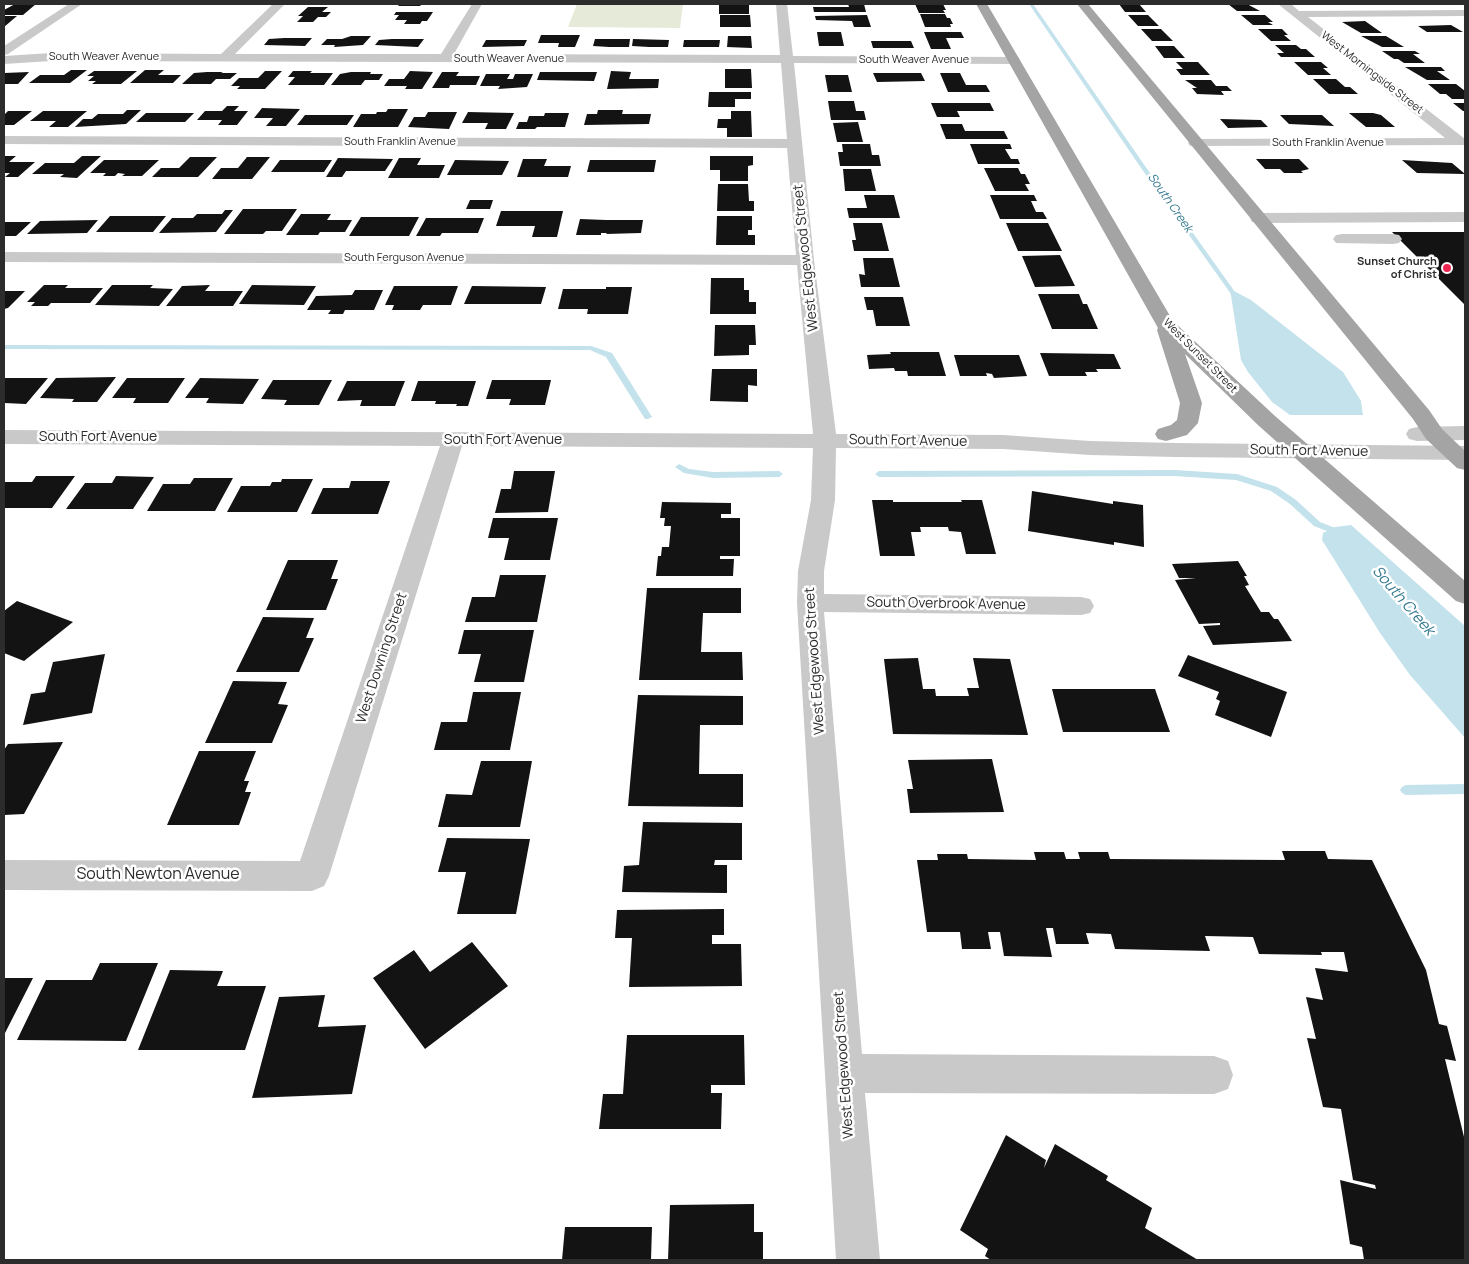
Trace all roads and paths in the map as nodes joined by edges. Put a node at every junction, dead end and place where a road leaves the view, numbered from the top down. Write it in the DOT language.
graph roads {
  1 [pos="76,4"];
  2 [pos="279,4"];
  3 [pos="477,4"];
  4 [pos="782,4"];
  5 [pos="982,4"];
  6 [pos="1082,4"];
  7 [pos="1284,4"];
  8 [pos="1465,13"];
  9 [pos="1296,14"];
  10 [pos="4,51"];
  11 [pos="224,58"];
  12 [pos="445,59"];
  13 [pos="4,60"];
  14 [pos="789,60"];
  15 [pos="1014,60"];
  16 [pos="4,140"];
  17 [pos="1460,142"];
  18 [pos="1195,143"];
  19 [pos="795,144"];
  20 [pos="1465,217"];
  21 [pos="1258,218"];
  22 [pos="1323,219"];
  23 [pos="1342,239"];
  24 [pos="1393,239"];
  25 [pos="1355,252"];
  26 [pos="4,257"];
  27 [pos="805,260"];
  28 [pos="1165,324"];
  29 [pos="1465,433"];
  30 [pos="1166,434"];
  31 [pos="1281,434"];
  32 [pos="1434,434"];
  33 [pos="4,436"];
  34 [pos="453,440"];
  35 [pos="825,440"];
  36 [pos="1003,442"];
  37 [pos="1303,451"];
  38 [pos="1461,456"];
  39 [pos="1465,595"];
  40 [pos="810,603"];
  41 [pos="1081,606"];
  42 [pos="4,875"];
  43 [pos="312,876"];
  44 [pos="845,1073"];
  45 [pos="1214,1075"];
  46 [pos="858,1260"];
  1 -- 10 [label="street"];
  2 -- 11 [label="street"];
  3 -- 12 [label="street"];
  4 -- 14 [label="street, West Edgewood Street"];
  5 -- 15 [label="main road, West Sunset Street"];
  6 -- 18 [label="main road"];
  7 -- 9 [label="street, West Morningside Street"];
  8 -- 9 [label="street"];
  9 -- 17 [label="street, West Morningside Street"];
  11 -- 12 [label="street, South Weaver Avenue"];
  11 -- 13 [label="street, South Weaver Avenue"];
  12 -- 14 [label="street, South Weaver Avenue"];
  14 -- 15 [label="street, South Weaver Avenue"];
  14 -- 19 [label="street, West Edgewood Street"];
  15 -- 28 [label="main road, West Sunset Street"];
  16 -- 19 [label="street, South Franklin Avenue"];
  17 -- 18 [label="street, South Franklin Avenue"];
  18 -- 21 [label="main road"];
  19 -- 27 [label="street, West Edgewood Street"];
  20 -- 22 [label="street"];
  21 -- 22 [label="street"];
  21 -- 32 [label="main road"];
  22 -- 23 [label="street"];
  23 -- 24 [label="street"];
  23 -- 25 [label="street"];
  26 -- 27 [label="street, South Ferguson Avenue"];
  27 -- 35 [label="street, West Edgewood Street"];
  28 -- 30 [label="main road"];
  28 -- 31 [label="main road, West Sunset Street"];
  29 -- 32 [label="street, South Fort Avenue"];
  30 -- 31 [label="street, South Fort Avenue"];
  30 -- 36 [label="street, South Fort Avenue"];
  31 -- 32 [label="street, South Fort Avenue"];
  31 -- 37 [label="main road, West Sunset Street"];
  32 -- 38 [label="main road"];
  33 -- 34 [label="street, South Fort Avenue"];
  34 -- 35 [label="street, South Fort Avenue"];
  34 -- 43 [label="street, West Downing Street"];
  35 -- 36 [label="street, South Fort Avenue"];
  35 -- 40 [label="street, West Edgewood Street"];
  36 -- 37 [label="street, South Fort Avenue"];
  37 -- 38 [label="street, South Fort Avenue"];
  37 -- 39 [label="main road, West Sunset Street"];
  40 -- 41 [label="street, South Overbrook Avenue"];
  40 -- 44 [label="street, West Edgewood Street"];
  42 -- 43 [label="street, South Newton Avenue"];
  44 -- 45 [label="street"];
  44 -- 46 [label="street, West Edgewood Street"];
}
